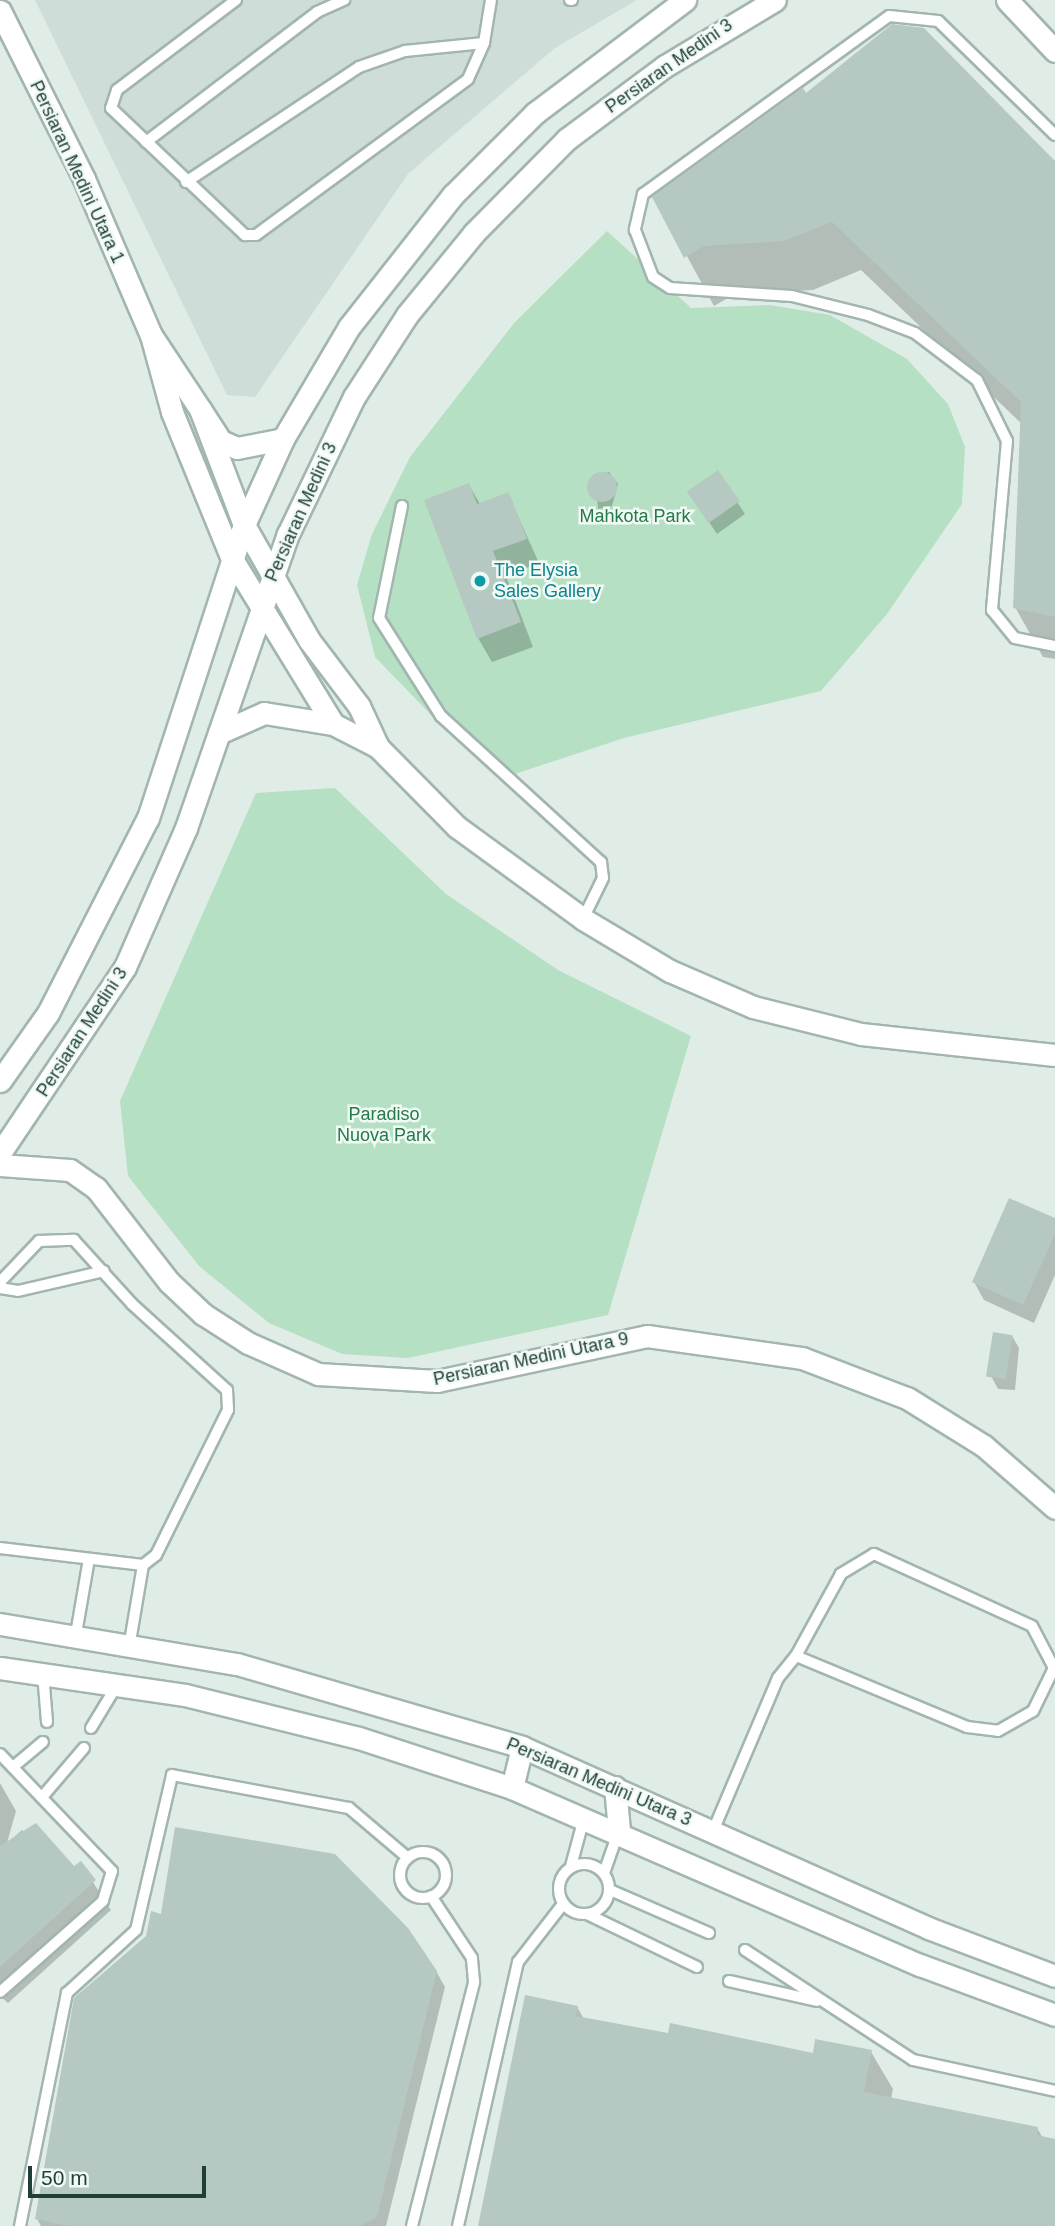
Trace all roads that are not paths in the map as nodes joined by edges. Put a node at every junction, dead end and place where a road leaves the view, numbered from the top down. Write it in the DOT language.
graph roads {
  1 [pos="236,0"];
  2 [pos="344,0"];
  3 [pos="491,0"];
  4 [pos="685,0"];
  5 [pos="775,0"];
  6 [pos="1007,0"];
  7 [pos="0,11"];
  8 [pos="484,43"];
  9 [pos="1055,51"];
  10 [pos="1055,135"];
  11 [pos="146,142"];
  12 [pos="186,182"];
  13 [pos="151,335"];
  14 [pos="200,409"];
  15 [pos="282,439"];
  16 [pos="402,506"];
  17 [pos="244,525"];
  18 [pos="232,559"];
  19 [pos="272,577"];
  20 [pos="260,609"];
  21 [pos="1055,646"];
  22 [pos="333,724"];
  23 [pos="219,733"];
  24 [pos="378,747"];
  25 [pos="583,919"];
  26 [pos="1055,1055"];
  27 [pos="0,1081"];
  28 [pos="0,1153"];
  29 [pos="0,1166"];
  30 [pos="104,1271"];
  31 [pos="0,1282"];
  32 [pos="0,1288"];
  33 [pos="1055,1508"];
  34 [pos="0,1548"];
  35 [pos="89,1559"];
  36 [pos="143,1565"];
  37 [pos="0,1624"];
  38 [pos="76,1634"];
  39 [pos="130,1642"];
  40 [pos="796,1656"];
  41 [pos="0,1668"];
  42 [pos="43,1671"];
  43 [pos="118,1682"];
  44 [pos="47,1722"];
  45 [pos="91,1728"];
  46 [pos="43,1742"];
  47 [pos="522,1747"];
  48 [pos="84,1748"];
  49 [pos="0,1754"];
  50 [pos="13,1767"];
  51 [pos="615,1787"];
  52 [pos="512,1788"];
  53 [pos="43,1796"];
  54 [pos="585,1816"];
  55 [pos="619,1830"];
  56 [pos="713,1831"];
  57 [pos="408,1858"];
  58 [pos="571,1866"];
  59 [pos="604,1873"];
  60 [pos="610,1890"];
  61 [pos="432,1896"];
  62 [pos="564,1905"];
  63 [pos="587,1914"];
  64 [pos="709,1933"];
  65 [pos="745,1950"];
  66 [pos="697,1967"];
  67 [pos="1055,1976"];
  68 [pos="729,1981"];
  69 [pos="0,1992"];
  70 [pos="823,2003"];
  71 [pos="1055,2015"];
  72 [pos="1055,2091"];
  73 [pos="20,2226"];
  74 [pos="412,2226"];
  75 [pos="458,2226"];
  1 -- 11 [label="lane"];
  2 -- 11 [label="lane"];
  3 -- 8 [label="lane"];
  4 -- 15 [label="street"];
  5 -- 19 [label="street, Persiaran Medini 3"];
  6 -- 9 [label="street"];
  7 -- 13 [label="street, Persiaran Medini Utara 1"];
  8 -- 12 [label="lane"];
  8 -- 12 [label="lane"];
  10 -- 21 [label="lane"];
  11 -- 12 [label="lane"];
  13 -- 14 [label="street, Persiaran Medini Utara 1"];
  13 -- 18 [label="street, Persiaran Medini Utara 1"];
  14 -- 15 [label="street"];
  14 -- 17 [label="street, Persiaran Medini Utara 1"];
  15 -- 17 [label="street"];
  16 -- 25 [label="lane"];
  17 -- 18 [label="street"];
  17 -- 19 [label="street, Persiaran Medini Utara 1"];
  18 -- 20 [label="street, Persiaran Medini Utara 1"];
  18 -- 27 [label="street"];
  19 -- 20 [label="street, Persiaran Medini 3"];
  19 -- 24 [label="street, Persiaran Medini Utara 1"];
  20 -- 22 [label="street, Persiaran Medini Utara 1"];
  20 -- 23 [label="street, Persiaran Medini 3"];
  22 -- 23 [label="street"];
  22 -- 24 [label="street, Persiaran Medini Utara 1"];
  23 -- 28 [label="street, Persiaran Medini 3"];
  24 -- 25 [label="street, Persiaran Medini Utara 1"];
  25 -- 26 [label="street, Persiaran Medini Utara 1"];
  29 -- 33 [label="street, Persiaran Medini Utara 9"];
  30 -- 31 [label="lane"];
  30 -- 32 [label="lane"];
  30 -- 36 [label="lane"];
  34 -- 35 [label="lane"];
  35 -- 36 [label="lane"];
  35 -- 38 [label="lane"];
  36 -- 39 [label="lane"];
  37 -- 38 [label="street, Persiaran Medini Utara 3"];
  38 -- 39 [label="street, Persiaran Medini Utara 3"];
  39 -- 47 [label="street, Persiaran Medini Utara 3"];
  40 -- 40 [label="lane"];
  40 -- 56 [label="lane"];
  41 -- 42 [label="street, Persiaran Medini Utara 3"];
  42 -- 43 [label="street, Persiaran Medini Utara 3"];
  42 -- 44 [label="lane"];
  43 -- 45 [label="lane"];
  43 -- 52 [label="street, Persiaran Medini Utara 3"];
  46 -- 50 [label="lane"];
  47 -- 51 [label="street, Persiaran Medini Utara 3"];
  47 -- 52 [label="street"];
  48 -- 53 [label="lane"];
  49 -- 50 [label="lane"];
  50 -- 53 [label="lane"];
  51 -- 55 [label="street"];
  51 -- 56 [label="street, Persiaran Medini Utara 3"];
  52 -- 54 [label="street, Persiaran Medini Utara 3"];
  53 -- 69 [label="lane"];
  54 -- 55 [label="street, Persiaran Medini Utara 3"];
  54 -- 58 [label="lane"];
  55 -- 59 [label="lane"];
  55 -- 71 [label="street, Persiaran Medini Utara 3"];
  56 -- 67 [label="street, Persiaran Medini Utara 3"];
  57 -- 61 [label="lane"];
  57 -- 61 [label="lane"];
  57 -- 73 [label="lane"];
  58 -- 59 [label="lane"];
  58 -- 62 [label="lane"];
  59 -- 60 [label="lane"];
  60 -- 63 [label="lane"];
  60 -- 64 [label="lane"];
  61 -- 74 [label="lane"];
  62 -- 63 [label="lane"];
  62 -- 75 [label="lane"];
  63 -- 66 [label="lane"];
  65 -- 70 [label="lane"];
  68 -- 70 [label="lane"];
  70 -- 72 [label="lane"];
}
